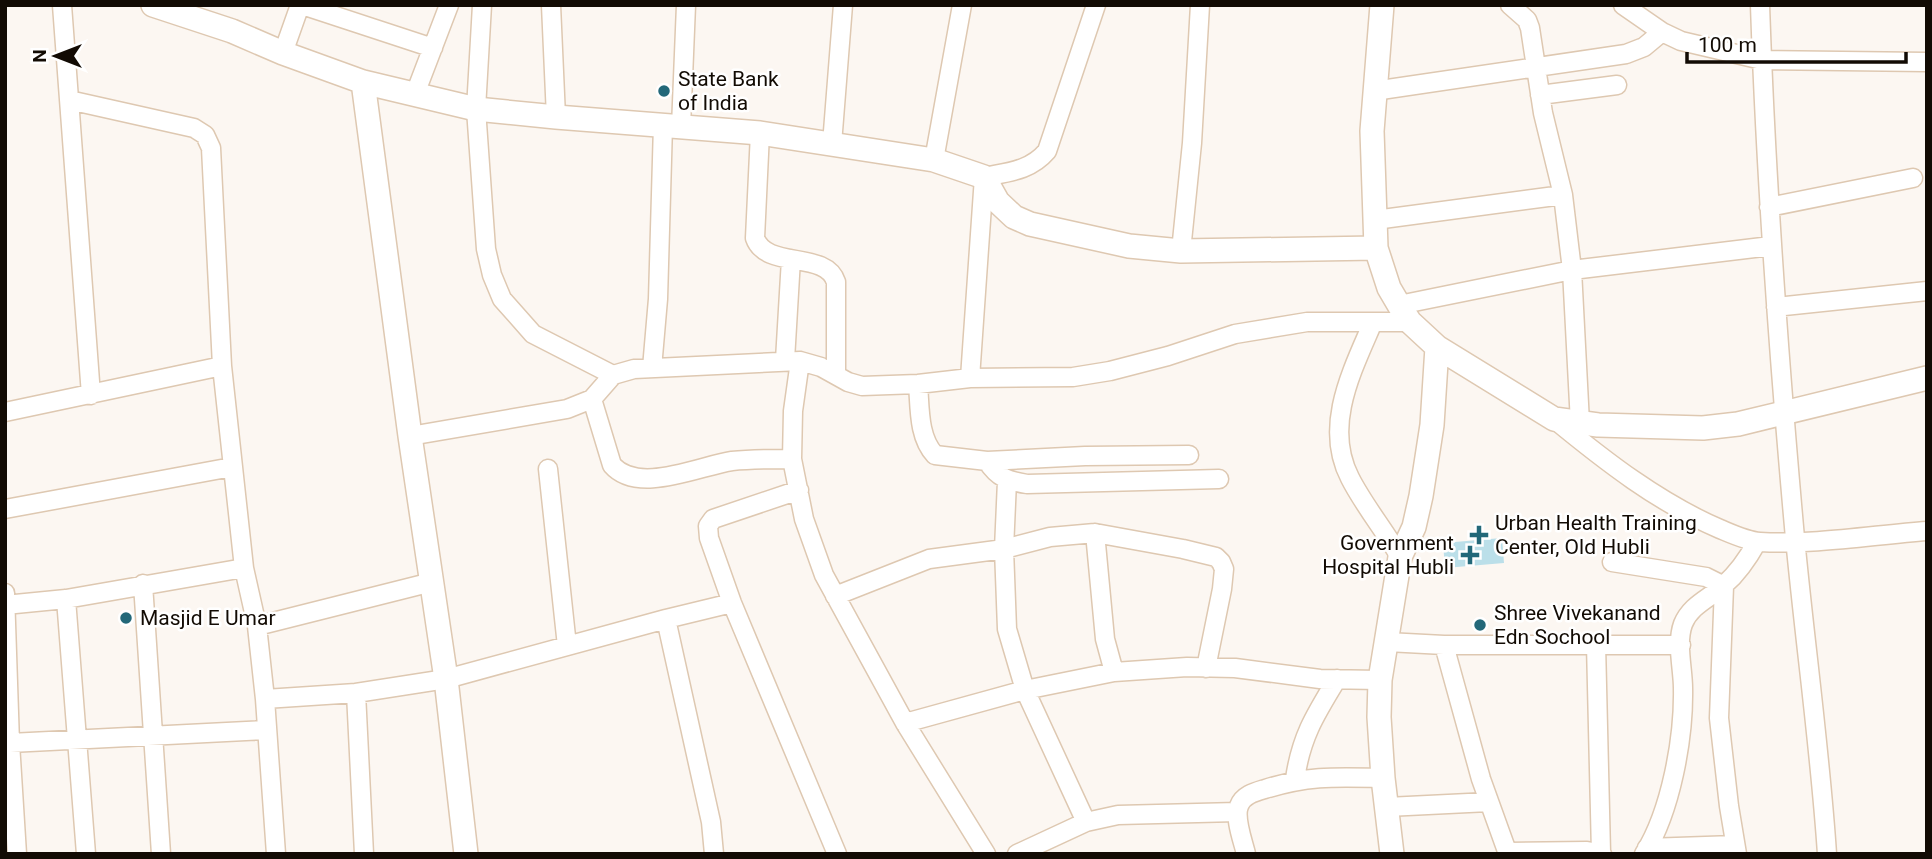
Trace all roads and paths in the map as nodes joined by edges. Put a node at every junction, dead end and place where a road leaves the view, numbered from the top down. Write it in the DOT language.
graph roads {
  1 [pos="62,5"];
  2 [pos="301,5"];
  3 [pos="482,5"];
  4 [pos="551,5"];
  5 [pos="686,5"];
  6 [pos="843,5"];
  7 [pos="962,5"];
  8 [pos="1096,5"];
  9 [pos="1200,5"];
  10 [pos="1382,5"];
  11 [pos="1510,5"];
  12 [pos="1623,5"];
  13 [pos="1760,5"];
  14 [pos="448,6"];
  15 [pos="167,8"];
  16 [pos="1662,32"];
  17 [pos="433,48"];
  18 [pos="284,53"];
  19 [pos="1762,60"];
  20 [pos="1927,62"];
  21 [pos="1535,68"];
  22 [pos="363,82"];
  23 [pos="1617,85"];
  24 [pos="1374,91"];
  25 [pos="415,94"];
  26 [pos="1540,95"];
  27 [pos="69,100"];
  28 [pos="476,109"];
  29 [pos="556,117"];
  30 [pos="672,126"];
  31 [pos="760,133"];
  32 [pos="832,144"];
  33 [pos="934,159"];
  34 [pos="984,177"];
  35 [pos="1913,178"];
  36 [pos="1563,195"];
  37 [pos="1769,207"];
  38 [pos="1375,220"];
  39 [pos="1771,246"];
  40 [pos="1376,248"];
  41 [pos="1181,251"];
  42 [pos="791,259"];
  43 [pos="1572,270"];
  44 [pos="1927,291"];
  45 [pos="1776,307"];
  46 [pos="1405,314"];
  47 [pos="1373,322"];
  48 [pos="1437,347"];
  49 [pos="792,361"];
  50 [pos="222,366"];
  51 [pos="652,368"];
  52 [pos="836,374"];
  53 [pos="613,375"];
  54 [pos="1927,378"];
  55 [pos="970,379"];
  56 [pos="918,384"];
  57 [pos="91,395"];
  58 [pos="592,399"];
  59 [pos="5,412"];
  60 [pos="1784,413"];
  61 [pos="1554,419"];
  62 [pos="1580,422"];
  63 [pos="410,436"];
  64 [pos="1189,455"];
  65 [pos="792,458"];
  66 [pos="987,461"];
  67 [pos="232,467"];
  68 [pos="548,469"];
  69 [pos="1219,479"];
  70 [pos="1007,481"];
  71 [pos="799,490"];
  72 [pos="5,509"];
  73 [pos="1927,531"];
  74 [pos="1095,533"];
  75 [pos="1758,542"];
  76 [pos="1795,542"];
  77 [pos="1004,549"];
  78 [pos="1400,557"];
  79 [pos="1612,562"];
  80 [pos="244,568"];
  81 [pos="432,582"];
  82 [pos="143,584"];
  83 [pos="1724,586"];
  84 [pos="5,593"];
  85 [pos="835,596"];
  86 [pos="66,599"];
  87 [pos="732,603"];
  88 [pos="5,605"];
  89 [pos="666,619"];
  90 [pos="257,626"];
  91 [pos="1387,642"];
  92 [pos="1596,644"];
  93 [pos="1444,645"];
  94 [pos="1681,645"];
  95 [pos="567,646"];
  96 [pos="1206,668"];
  97 [pos="1114,672"];
  98 [pos="446,679"];
  99 [pos="1337,679"];
  100 [pos="1380,680"];
  101 [pos="1026,690"];
  102 [pos="356,693"];
  103 [pos="265,698"];
  104 [pos="905,723"];
  105 [pos="267,730"];
  106 [pos="152,736"];
  107 [pos="79,741"];
  108 [pos="9,743"];
  109 [pos="1383,778"];
  110 [pos="1295,779"];
  111 [pos="1489,802"];
  112 [pos="1387,807"];
  113 [pos="1237,812"];
  114 [pos="1086,822"];
  115 [pos="1736,850"];
  116 [pos="1646,851"];
  117 [pos="1508,853"];
  118 [pos="1601,853"];
  119 [pos="18,854"];
  120 [pos="86,854"];
  121 [pos="160,854"];
  122 [pos="275,854"];
  123 [pos="364,854"];
  124 [pos="466,854"];
  125 [pos="714,854"];
  126 [pos="837,854"];
  127 [pos="985,854"];
  128 [pos="1017,854"];
  129 [pos="1246,854"];
  130 [pos="1392,854"];
  131 [pos="1826,854"];
  1 -- 27 [label="street"];
  2 -- 17 [label="street"];
  2 -- 18 [label="street"];
  3 -- 28 [label="street"];
  4 -- 29 [label="street"];
  5 -- 30 [label="street"];
  6 -- 32 [label="street"];
  7 -- 33 [label="street"];
  8 -- 34 [label="street"];
  9 -- 41 [label="street"];
  10 -- 24 [label="main road"];
  11 -- 21 [label="street"];
  12 -- 16 [label="street"];
  13 -- 19 [label="street"];
  14 -- 17 [label="street"];
  15 -- 18 [label="main road"];
  16 -- 19 [label="street"];
  16 -- 21 [label="street"];
  17 -- 25 [label="street"];
  18 -- 22 [label="main road"];
  19 -- 20 [label="street"];
  19 -- 37 [label="street"];
  21 -- 24 [label="street"];
  21 -- 26 [label="street"];
  22 -- 25 [label="main road"];
  22 -- 63 [label="main road"];
  23 -- 26 [label="street"];
  24 -- 38 [label="main road"];
  25 -- 28 [label="main road"];
  26 -- 36 [label="street"];
  27 -- 50 [label="street"];
  27 -- 57 [label="street"];
  28 -- 29 [label="main road"];
  28 -- 53 [label="street"];
  29 -- 30 [label="main road"];
  30 -- 31 [label="main road"];
  30 -- 51 [label="street"];
  31 -- 32 [label="main road"];
  31 -- 42 [label="street"];
  32 -- 33 [label="main road"];
  33 -- 34 [label="main road"];
  34 -- 41 [label="main road"];
  34 -- 55 [label="street"];
  35 -- 37 [label="street"];
  36 -- 38 [label="street"];
  36 -- 43 [label="street"];
  37 -- 39 [label="street"];
  38 -- 40 [label="main road"];
  39 -- 43 [label="street"];
  39 -- 45 [label="street"];
  40 -- 41 [label="main road"];
  40 -- 46 [label="main road"];
  42 -- 49 [label="street"];
  42 -- 52 [label="street"];
  43 -- 46 [label="street"];
  43 -- 62 [label="street"];
  44 -- 45 [label="street"];
  45 -- 60 [label="street"];
  46 -- 47 [label="street"];
  46 -- 48 [label="main road"];
  47 -- 55 [label="street"];
  47 -- 78 [label="street"];
  48 -- 61 [label="main road"];
  48 -- 78 [label="main road"];
  49 -- 51 [label="street"];
  49 -- 52 [label="street"];
  49 -- 65 [label="street"];
  50 -- 57 [label="street"];
  50 -- 67 [label="street"];
  51 -- 53 [label="street"];
  52 -- 56 [label="street"];
  53 -- 58 [label="street"];
  54 -- 60 [label="main road"];
  55 -- 56 [label="street"];
  56 -- 66 [label="street"];
  57 -- 59 [label="street"];
  58 -- 63 [label="street"];
  58 -- 65 [label="street"];
  60 -- 62 [label="main road"];
  60 -- 76 [label="street"];
  61 -- 62 [label="main road"];
  61 -- 75 [label="street"];
  63 -- 81 [label="main road"];
  64 -- 66 [label="street"];
  65 -- 71 [label="street"];
  66 -- 70 [label="street"];
  67 -- 72 [label="street"];
  67 -- 80 [label="street"];
  68 -- 95 [label="street"];
  69 -- 70 [label="street"];
  70 -- 77 [label="street"];
  71 -- 85 [label="street"];
  71 -- 87 [label="street"];
  73 -- 76 [label="street"];
  74 -- 77 [label="street"];
  74 -- 96 [label="street"];
  74 -- 97 [label="street"];
  75 -- 76 [label="street"];
  75 -- 83 [label="street"];
  76 -- 131 [label="street"];
  77 -- 85 [label="street"];
  77 -- 101 [label="street"];
  78 -- 91 [label="main road"];
  79 -- 83 [label="street"];
  80 -- 82 [label="street"];
  80 -- 90 [label="street"];
  81 -- 90 [label="street"];
  81 -- 98 [label="main road"];
  82 -- 86 [label="street"];
  82 -- 106 [label="street"];
  83 -- 94 [label="street"];
  83 -- 115 [label="street"];
  84 -- 88 [label="street"];
  85 -- 104 [label="street"];
  86 -- 88 [label="street"];
  86 -- 107 [label="street"];
  87 -- 89 [label="street"];
  87 -- 126 [label="street"];
  88 -- 108 [label="street"];
  89 -- 95 [label="street"];
  89 -- 125 [label="street"];
  90 -- 103 [label="street"];
  91 -- 93 [label="street"];
  91 -- 100 [label="main road"];
  92 -- 93 [label="street"];
  92 -- 94 [label="street"];
  92 -- 118 [label="street"];
  93 -- 111 [label="street"];
  94 -- 116 [label="street"];
  95 -- 98 [label="street"];
  96 -- 97 [label="street"];
  96 -- 99 [label="street"];
  97 -- 101 [label="street"];
  98 -- 102 [label="street"];
  98 -- 124 [label="main road"];
  99 -- 100 [label="street"];
  99 -- 110 [label="street"];
  100 -- 109 [label="main road"];
  101 -- 104 [label="street"];
  101 -- 114 [label="street"];
  102 -- 103 [label="street"];
  102 -- 123 [label="street"];
  103 -- 105 [label="street"];
  104 -- 127 [label="street"];
  105 -- 106 [label="street"];
  105 -- 122 [label="street"];
  106 -- 107 [label="street"];
  106 -- 121 [label="street"];
  107 -- 108 [label="street"];
  107 -- 120 [label="street"];
  108 -- 119 [label="street"];
  109 -- 110 [label="street"];
  109 -- 112 [label="main road"];
  110 -- 113 [label="street"];
  111 -- 112 [label="street"];
  111 -- 117 [label="street"];
  112 -- 130 [label="main road"];
  113 -- 114 [label="street"];
  113 -- 129 [label="street"];
  114 -- 128 [label="street"];
  115 -- 116 [label="street"];
  117 -- 118 [label="street"];
}
